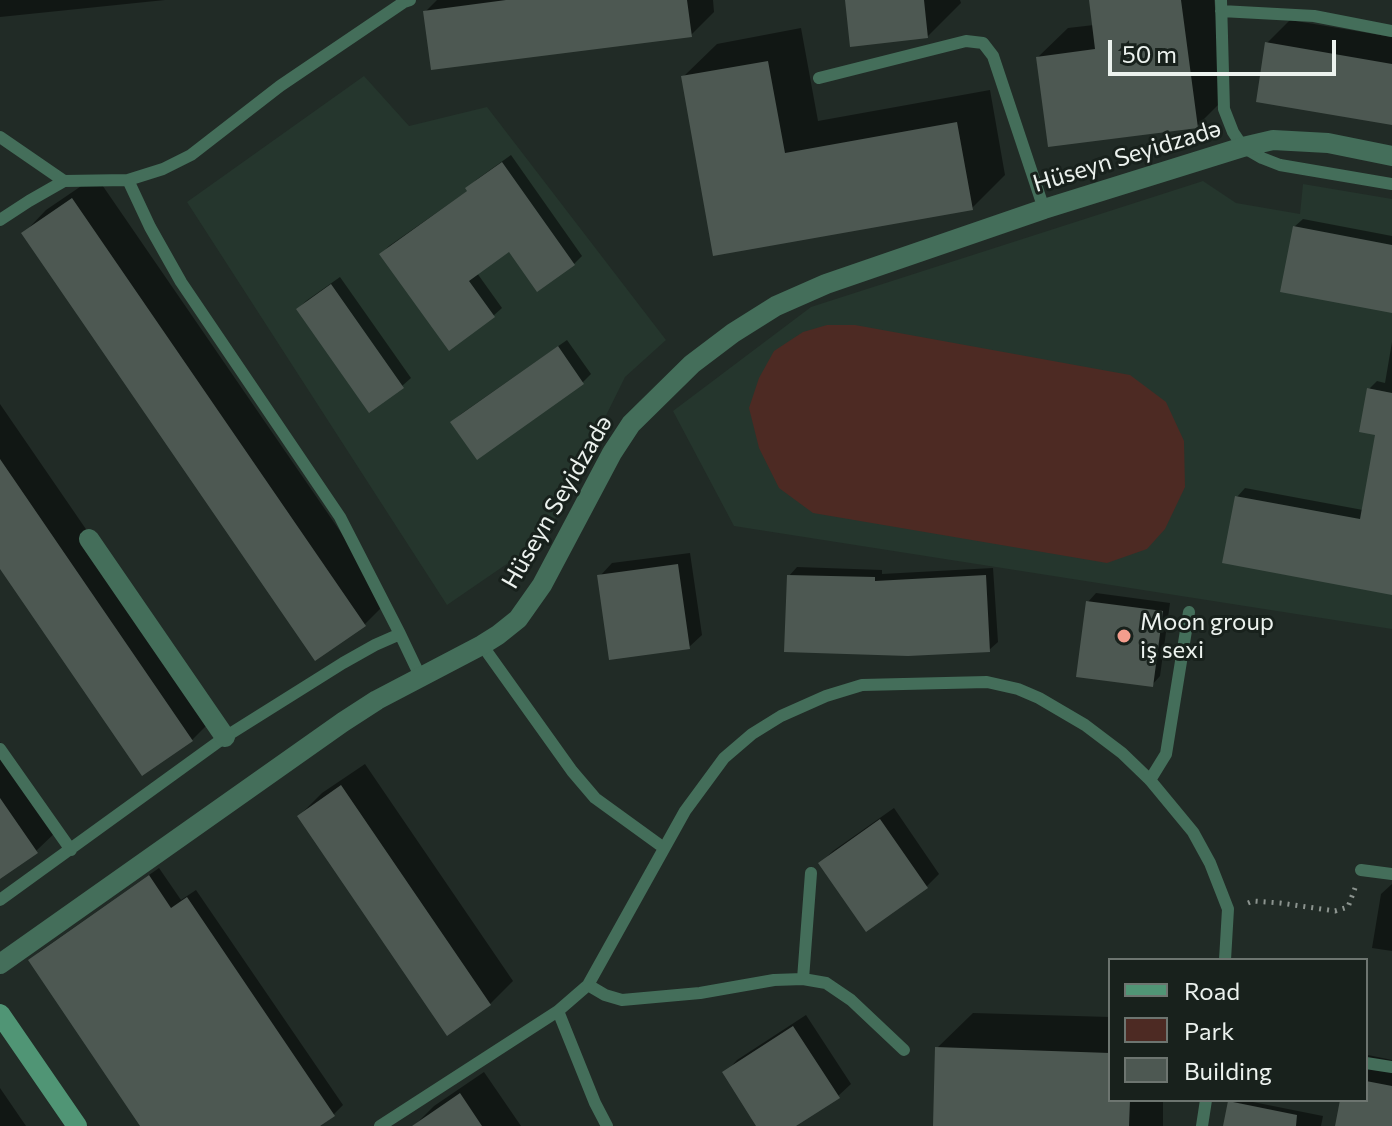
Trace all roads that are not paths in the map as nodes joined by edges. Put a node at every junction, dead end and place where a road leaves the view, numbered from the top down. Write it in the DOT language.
graph roads {
  1 [pos="410,0"];
  2 [pos="1221,6"];
  3 [pos="1392,31"];
  4 [pos="819,78"];
  5 [pos="0,137"];
  6 [pos="1243,147"];
  7 [pos="1392,156"];
  8 [pos="128,180"];
  9 [pos="64,181"];
  10 [pos="1392,184"];
  11 [pos="1044,209"];
  12 [pos="0,220"];
  13 [pos="89,539"];
  14 [pos="1189,612"];
  15 [pos="400,634"];
  16 [pos="482,645"];
  17 [pos="420,676"];
  18 [pos="225,737"];
  19 [pos="0,749"];
  20 [pos="1150,780"];
  21 [pos="664,848"];
  22 [pos="71,850"];
  23 [pos="1361,870"];
  24 [pos="811,873"];
  25 [pos="1392,874"];
  26 [pos="0,900"];
  27 [pos="1225,958"];
  28 [pos="0,964"];
  29 [pos="803,979"];
  30 [pos="588,985"];
  31 [pos="558,1011"];
  32 [pos="0,1014"];
  33 [pos="904,1050"];
  34 [pos="1368,1063"];
  35 [pos="1392,1067"];
  36 [pos="1206,1102"];
  37 [pos="77,1126"];
  38 [pos="380,1126"];
  39 [pos="607,1126"];
  40 [pos="1202,1126"];
  1 -- 8 [label="lane"];
  2 -- 3 [label="lane"];
  2 -- 6 [label="lane"];
  4 -- 11 [label="lane"];
  5 -- 9 [label="lane"];
  6 -- 7 [label="street, Hüseyn Seyidzadə"];
  6 -- 10 [label="lane"];
  6 -- 11 [label="street, Hüseyn Seyidzadə"];
  8 -- 9 [label="lane"];
  8 -- 15 [label="lane"];
  9 -- 12 [label="lane"];
  11 -- 16 [label="street, Hüseyn Seyidzadə"];
  13 -- 18 [label="street"];
  14 -- 20 [label="lane"];
  15 -- 17 [label="lane"];
  15 -- 18 [label="lane"];
  16 -- 17 [label="street, Hüseyn Seyidzadə"];
  16 -- 21 [label="lane"];
  17 -- 28 [label="street, Hüseyn Seyidzadə"];
  18 -- 22 [label="lane"];
  19 -- 22 [label="lane"];
  20 -- 21 [label="lane"];
  20 -- 27 [label="lane"];
  21 -- 30 [label="lane"];
  22 -- 26 [label="lane"];
  23 -- 25 [label="lane"];
  24 -- 29 [label="lane"];
  29 -- 30 [label="lane"];
  29 -- 33 [label="lane"];
  30 -- 31 [label="lane"];
  31 -- 38 [label="lane"];
  31 -- 39 [label="lane"];
  32 -- 37 [label="street"];
  34 -- 35 [label="lane"];
  36 -- 40 [label="lane"];
}
